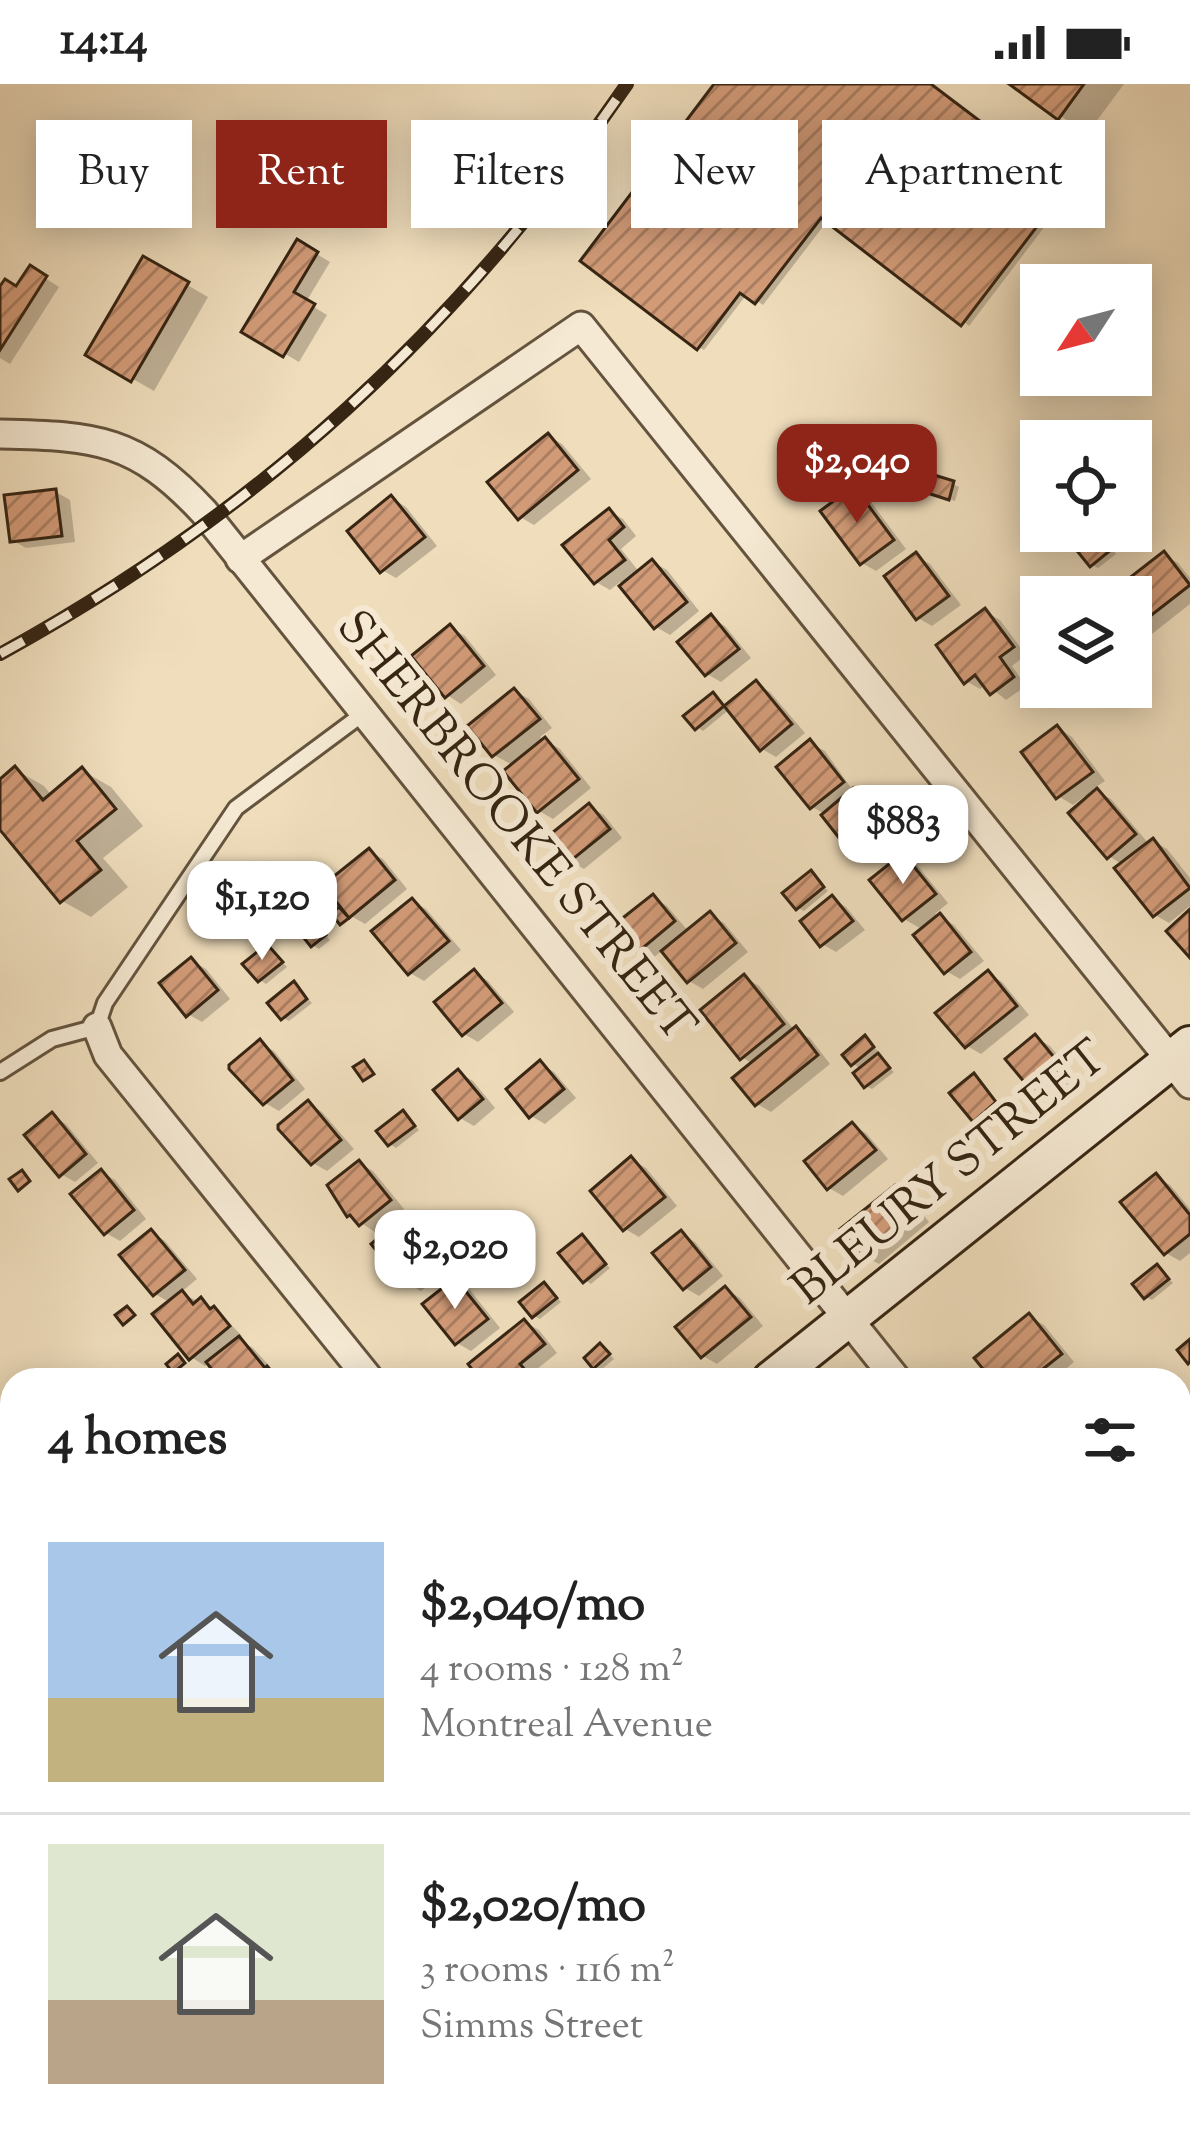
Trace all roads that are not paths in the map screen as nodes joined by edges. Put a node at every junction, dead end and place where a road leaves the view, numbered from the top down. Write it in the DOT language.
graph roads {
  1 [pos="0,434"];
  2 [pos="240,559"];
  3 [pos="364,713"];
  4 [pos="97,1027"];
  5 [pos="1184,1063"];
  6 [pos="0,1072"];
  7 [pos="847,1319"];
  8 [pos="360,1368"];
  9 [pos="786,1368"];
  10 [pos="887,1368"];
  1 -- 2 [label="street, SHERBROOKE STREET"];
  2 -- 3 [label="street, SHERBROOKE STREET"];
  2 -- 5 [label="street"];
  3 -- 4 [label="lane"];
  3 -- 7 [label="street, SHERBROOKE STREET"];
  4 -- 6 [label="lane"];
  4 -- 8 [label="street"];
  5 -- 7 [label="street, BLEURY STREET"];
  7 -- 9 [label="street, BLEURY STREET"];
  7 -- 10 [label="street, SHERBROOKE STREET"];
}
